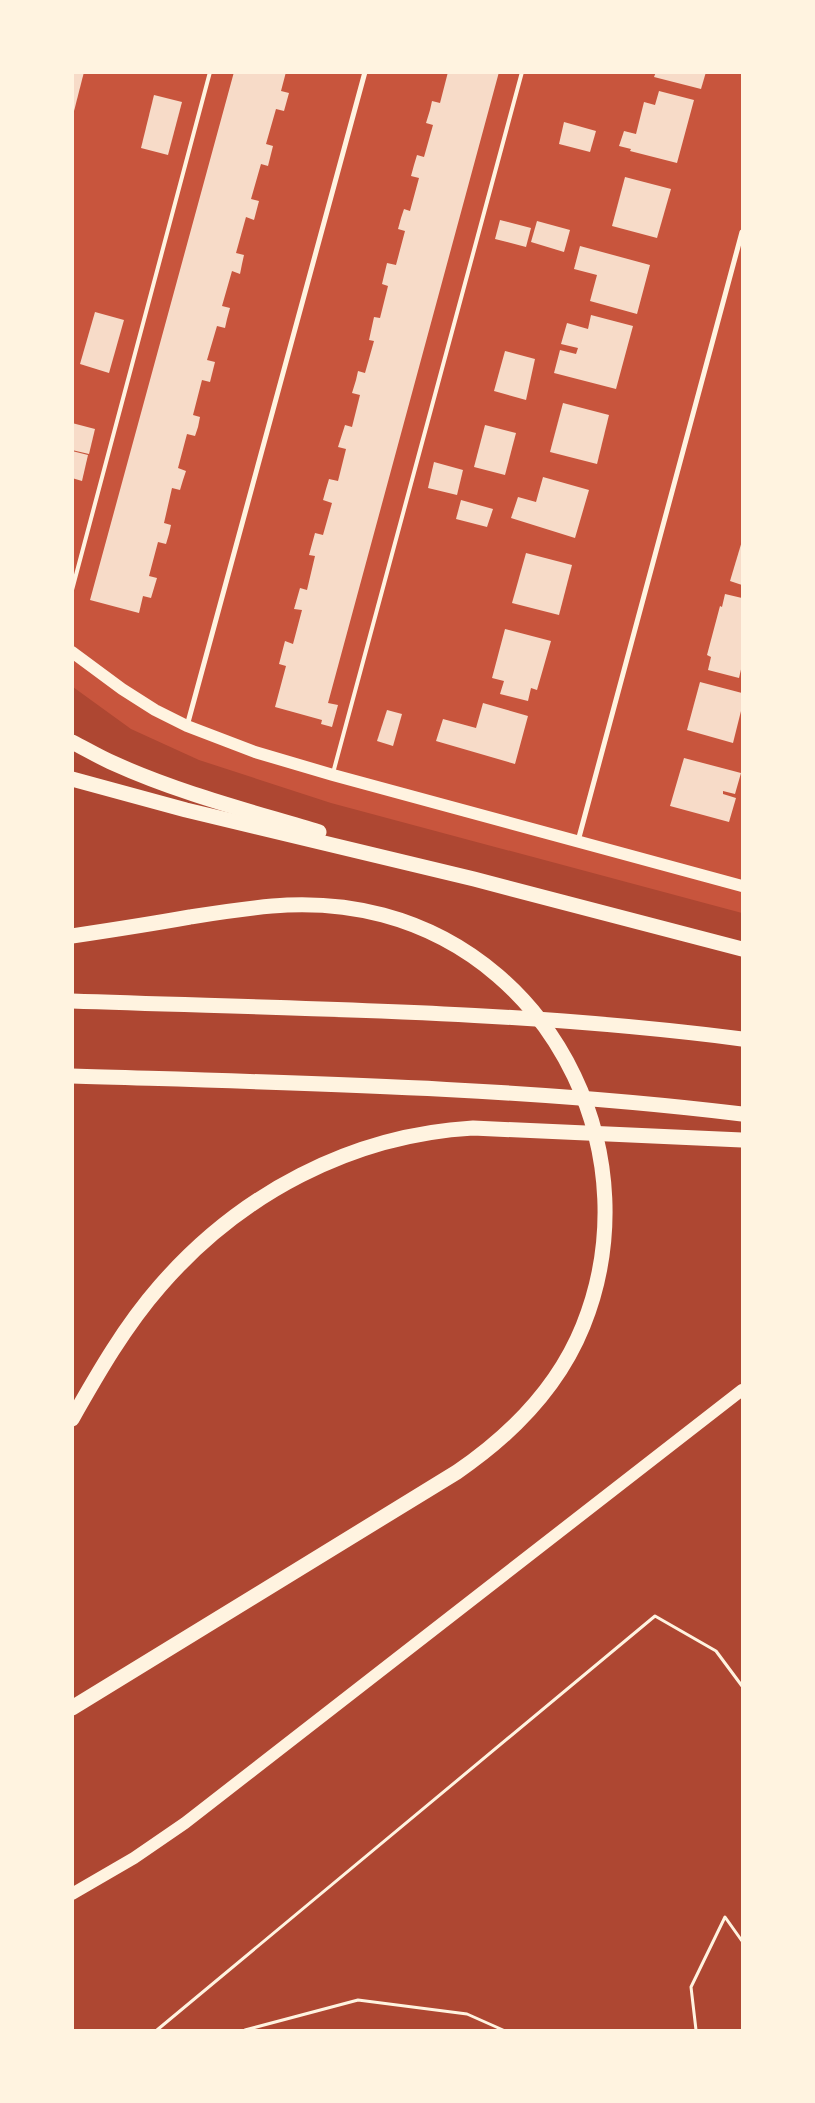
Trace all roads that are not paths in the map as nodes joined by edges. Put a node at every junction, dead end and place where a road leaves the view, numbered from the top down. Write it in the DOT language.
graph roads {
  1 [pos="210,72"];
  2 [pos="365,72"];
  3 [pos="522,72"];
  4 [pos="742,232"];
  5 [pos="72,590"];
  6 [pos="72,652"];
  7 [pos="187,726"];
  8 [pos="72,742"];
  9 [pos="333,775"];
  10 [pos="72,778"];
  11 [pos="578,841"];
  12 [pos="474,879"];
  13 [pos="742,886"];
  14 [pos="72,936"];
  15 [pos="742,948"];
  16 [pos="72,1001"];
  17 [pos="742,1039"];
  18 [pos="72,1076"];
  19 [pos="742,1114"];
  20 [pos="742,1140"];
  21 [pos="742,1390"];
  22 [pos="72,1419"];
  23 [pos="72,1708"];
  24 [pos="72,1894"];
  1 -- 5 [label="lane"];
  2 -- 7 [label="street"];
  3 -- 9 [label="lane"];
  4 -- 11 [label="street"];
  6 -- 7 [label="main road"];
  7 -- 9 [label="main road"];
  8 -- 12 [label="highway"];
  9 -- 11 [label="main road"];
  10 -- 12 [label="highway"];
  11 -- 13 [label="main road"];
  12 -- 15 [label="highway"];
  14 -- 23 [label="highway"];
  16 -- 17 [label="highway"];
  18 -- 19 [label="highway"];
  20 -- 22 [label="highway"];
  21 -- 24 [label="main road"];
}
